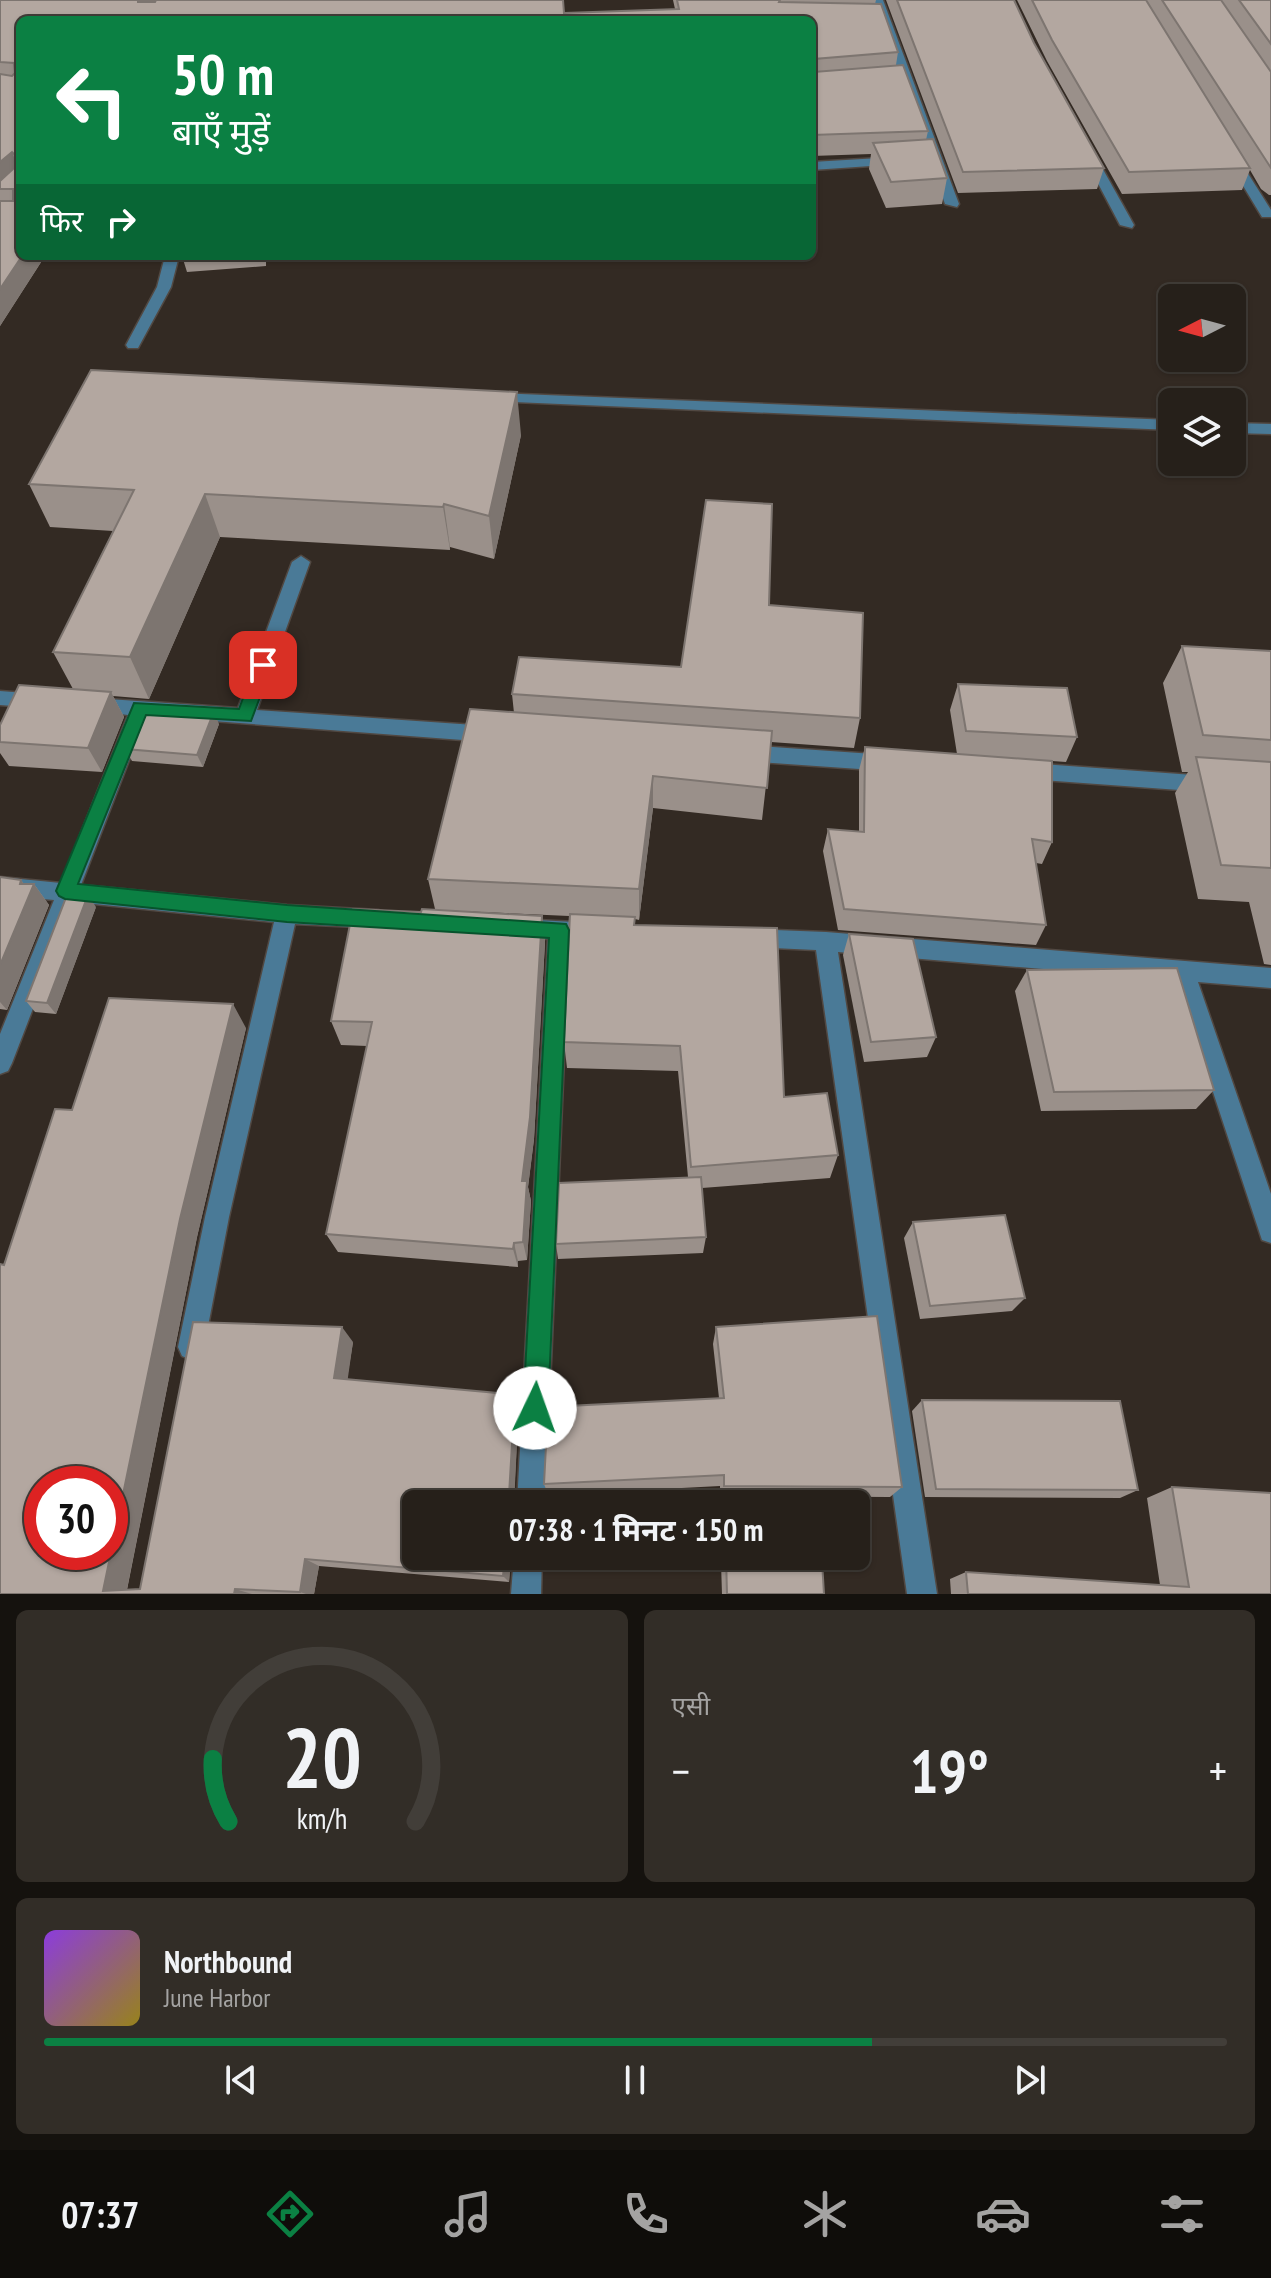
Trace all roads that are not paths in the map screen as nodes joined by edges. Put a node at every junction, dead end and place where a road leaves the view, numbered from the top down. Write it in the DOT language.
graph roads {
  1 [pos="878,0"];
  2 [pos="885,18"];
  3 [pos="871,19"];
  4 [pos="906,78"];
  5 [pos="891,79"];
  6 [pos="1082,144"];
  7 [pos="1226,147"];
  8 [pos="936,158"];
  9 [pos="920,159"];
  10 [pos="905,160"];
  11 [pos="816,166"];
  12 [pos="952,204"];
  13 [pos="1267,214"];
  14 [pos="1127,225"];
  15 [pos="171,260"];
  16 [pos="133,345"];
  17 [pos="469,398"];
  18 [pos="1158,424"];
  19 [pos="1246,428"];
  20 [pos="1271,429"];
  21 [pos="301,562"];
  22 [pos="0,698"];
  23 [pos="140,708"];
  24 [pos="245,716"];
  25 [pos="513,736"];
  26 [pos="718,751"];
  27 [pos="903,763"];
  28 [pos="1008,769"];
  29 [pos="1225,785"];
  30 [pos="0,886"];
  31 [pos="65,891"];
  32 [pos="287,914"];
  33 [pos="393,920"];
  34 [pos="499,927"];
  35 [pos="559,930"];
  36 [pos="622,933"];
  37 [pos="732,937"];
  38 [pos="826,941"];
  39 [pos="1184,972"];
  40 [pos="1271,978"];
  41 [pos="0,1063"];
  42 [pos="1271,1231"];
  43 [pos="186,1374"];
  44 [pos="532,1490"];
  45 [pos="527,1570"];
  46 [pos="526,1594"];
  47 [pos="922,1594"];
  1 -- 2 [label="street"];
  2 -- 3 [label="street"];
  2 -- 4 [label="street"];
  4 -- 5 [label="street"];
  4 -- 8 [label="street"];
  6 -- 14 [label="street"];
  7 -- 13 [label="street"];
  8 -- 9 [label="street"];
  8 -- 12 [label="street"];
  10 -- 11 [label="street"];
  15 -- 16 [label="street"];
  17 -- 18 [label="street"];
  19 -- 20 [label="street"];
  21 -- 24 [label="street"];
  22 -- 23 [label="street"];
  23 -- 24 [label="street"];
  23 -- 31 [label="street"];
  24 -- 25 [label="street"];
  26 -- 27 [label="street"];
  28 -- 29 [label="street"];
  30 -- 31 [label="street"];
  31 -- 32 [label="street"];
  31 -- 41 [label="street"];
  32 -- 33 [label="street"];
  32 -- 43 [label="street"];
  34 -- 35 [label="street"];
  35 -- 36 [label="street"];
  35 -- 44 [label="street"];
  37 -- 38 [label="street"];
  38 -- 39 [label="street"];
  38 -- 47 [label="street"];
  39 -- 40 [label="street"];
  39 -- 42 [label="street"];
  45 -- 46 [label="street"];
}
